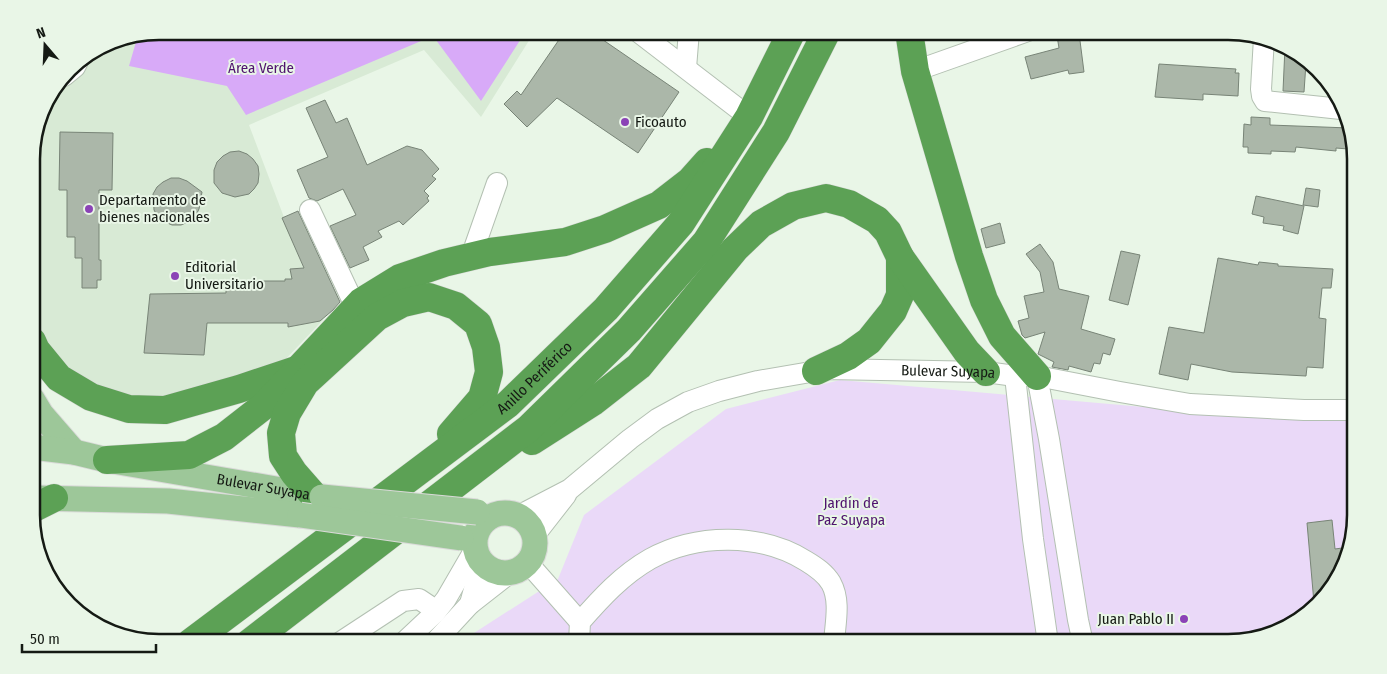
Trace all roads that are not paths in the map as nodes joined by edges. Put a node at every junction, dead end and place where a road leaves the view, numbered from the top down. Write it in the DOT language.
graph roads {
  1 [pos="649,40"];
  2 [pos="689,40"];
  3 [pos="788,40"];
  4 [pos="823,40"];
  5 [pos="910,40"];
  6 [pos="1003,40"];
  7 [pos="1264,46"];
  8 [pos="686,68"];
  9 [pos="915,71"];
  10 [pos="1336,108"];
  11 [pos="749,117"];
  12 [pos="497,183"];
  13 [pos="310,210"];
  14 [pos="471,257"];
  15 [pos="900,257"];
  16 [pos="356,308"];
  17 [pos="40,355"];
  18 [pos="299,368"];
  19 [pos="816,371"];
  20 [pos="986,372"];
  21 [pos="1026,376"];
  22 [pos="1347,410"];
  23 [pos="40,412"];
  24 [pos="40,448"];
  25 [pos="74,452"];
  26 [pos="107,460"];
  27 [pos="412,478"];
  28 [pos="457,483"];
  29 [pos="570,489"];
  30 [pos="40,502"];
  31 [pos="313,503"];
  32 [pos="497,514"];
  33 [pos="534,536"];
  34 [pos="472,546"];
  35 [pos="520,568"];
  36 [pos="470,604"];
  37 [pos="434,613"];
  38 [pos="580,622"];
  39 [pos="202,634"];
  40 [pos="261,634"];
  41 [pos="353,634"];
  42 [pos="412,634"];
  43 [pos="442,634"];
  44 [pos="579,634"];
  45 [pos="835,634"];
  46 [pos="1047,634"];
  47 [pos="1081,634"];
  1 -- 8 [label="street"];
  2 -- 8 [label="street"];
  3 -- 11 [label="highway, Anillo Periférico"];
  4 -- 28 [label="highway"];
  5 -- 9 [label="highway"];
  6 -- 9 [label="street"];
  7 -- 10 [label="street"];
  8 -- 11 [label="street"];
  9 -- 21 [label="highway"];
  11 -- 14 [label="highway"];
  11 -- 27 [label="highway, Anillo Periférico"];
  12 -- 14 [label="street"];
  13 -- 16 [label="street"];
  14 -- 16 [label="highway"];
  15 -- 19 [label="highway"];
  15 -- 20 [label="highway"];
  15 -- 28 [label="highway"];
  16 -- 18 [label="highway"];
  17 -- 18 [label="highway"];
  18 -- 26 [label="highway"];
  19 -- 20 [label="street, Bulevar Suyapa"];
  19 -- 29 [label="street, Bulevar Suyapa"];
  20 -- 21 [label="street, Bulevar Suyapa"];
  21 -- 22 [label="street, Bulevar Suyapa"];
  21 -- 46 [label="street"];
  21 -- 47 [label="street"];
  23 -- 25 [label="main road"];
  24 -- 25 [label="main road, Bulevar Suyapa"];
  25 -- 26 [label="main road, Bulevar Suyapa"];
  26 -- 31 [label="main road, Bulevar Suyapa"];
  27 -- 31 [label="highway"];
  27 -- 39 [label="highway, Anillo Periférico"];
  28 -- 40 [label="highway"];
  29 -- 32 [label="street, Bulevar Suyapa"];
  29 -- 33 [label="street, Bulevar Suyapa"];
  30 -- 31 [label="main road, Bulevar Suyapa"];
  31 -- 32 [label="main road, Bulevar Suyapa, bridge"];
  31 -- 34 [label="main road, Bulevar Suyapa, bridge"];
  32 -- 33 [label="main road"];
  32 -- 34 [label="main road"];
  33 -- 35 [label="main road"];
  34 -- 35 [label="main road"];
  34 -- 36 [label="street"];
  34 -- 37 [label="street"];
  35 -- 36 [label="street"];
  35 -- 38 [label="street"];
  36 -- 43 [label="street"];
  37 -- 41 [label="street"];
  37 -- 42 [label="street"];
  38 -- 44 [label="street"];
  38 -- 45 [label="street"];
}
